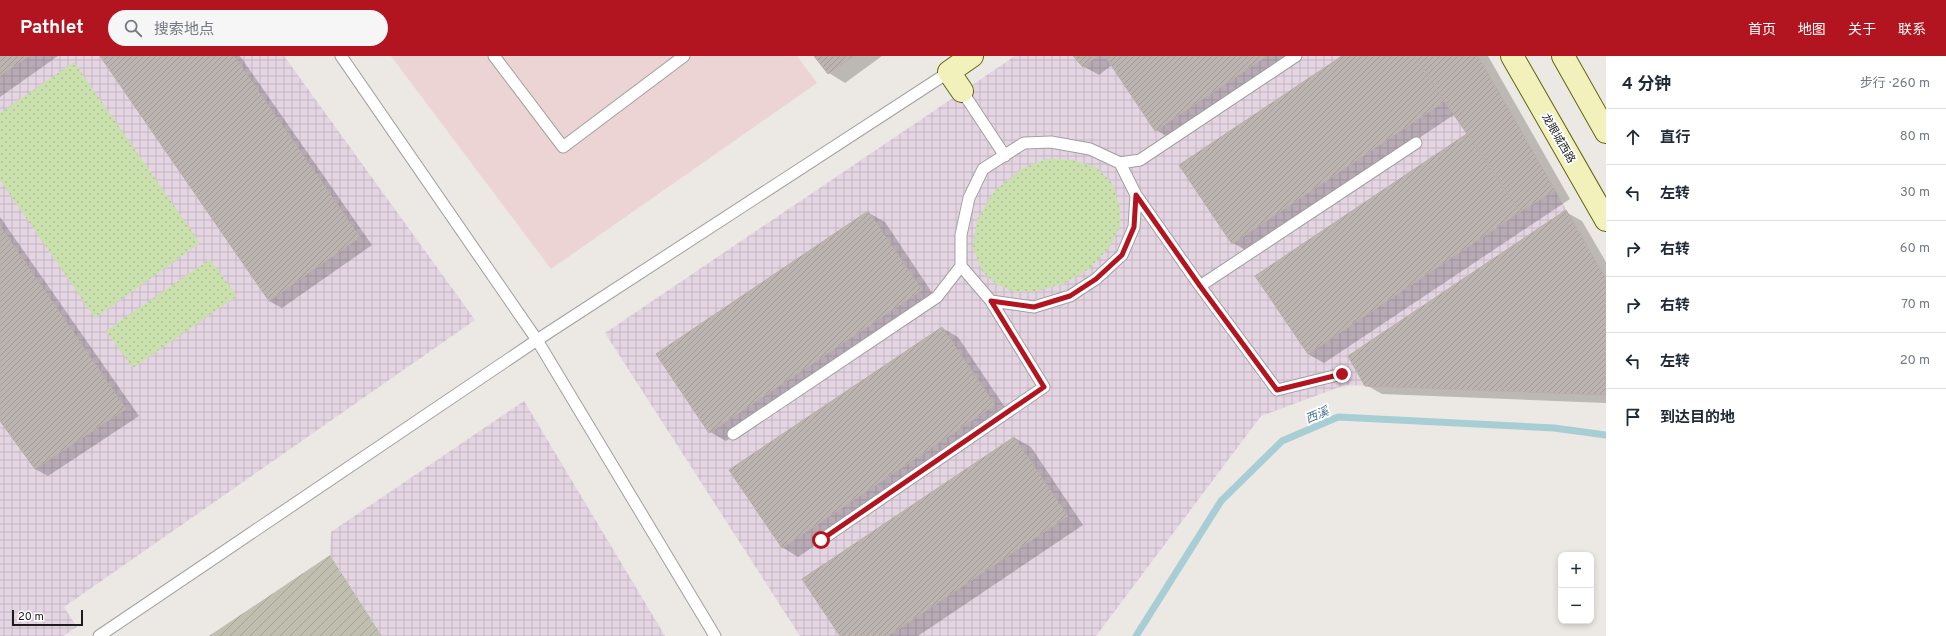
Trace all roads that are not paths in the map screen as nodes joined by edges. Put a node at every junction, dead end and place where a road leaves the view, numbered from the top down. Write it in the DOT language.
graph roads {
  1 [pos="341,56"];
  2 [pos="494,56"];
  3 [pos="684,56"];
  4 [pos="972,56"];
  5 [pos="1296,56"];
  6 [pos="1512,56"];
  7 [pos="1563,56"];
  8 [pos="949,72"];
  9 [pos="962,91"];
  10 [pos="1606,132"];
  11 [pos="1416,143"];
  12 [pos="1005,156"];
  13 [pos="1120,163"];
  14 [pos="1136,195"];
  15 [pos="1606,220"];
  16 [pos="961,266"];
  17 [pos="1200,286"];
  18 [pos="991,301"];
  19 [pos="537,340"];
  20 [pos="1342,374"];
  21 [pos="733,434"];
  22 [pos="821,540"];
  23 [pos="99,636"];
  24 [pos="714,636"];
  1 -- 19 [label="lane"];
  2 -- 3 [label="lane"];
  4 -- 8 [label="street"];
  5 -- 13 [label="lane"];
  6 -- 15 [label="street, 龙眼城西路"];
  7 -- 10 [label="street"];
  8 -- 9 [label="street"];
  8 -- 19 [label="lane"];
  9 -- 12 [label="lane"];
  11 -- 17 [label="lane"];
  12 -- 13 [label="lane"];
  12 -- 16 [label="lane"];
  13 -- 14 [label="lane"];
  14 -- 17 [label="lane"];
  14 -- 18 [label="lane"];
  16 -- 18 [label="lane"];
  16 -- 21 [label="lane"];
  17 -- 20 [label="lane"];
  18 -- 22 [label="lane"];
  19 -- 23 [label="lane"];
  19 -- 24 [label="lane"];
}
